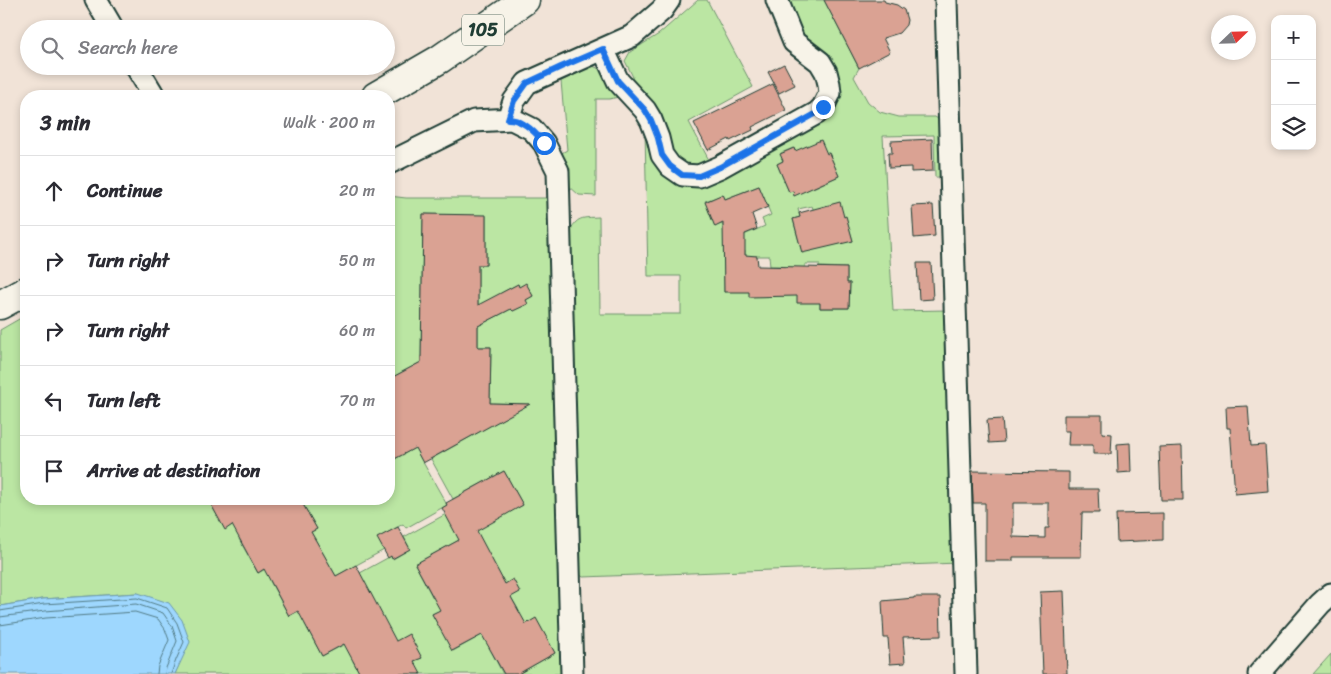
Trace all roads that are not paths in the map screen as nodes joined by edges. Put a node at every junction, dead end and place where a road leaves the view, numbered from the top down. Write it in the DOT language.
graph roads {
  1 [pos="96,0"];
  2 [pos="525,0"];
  3 [pos="669,0"];
  4 [pos="777,0"];
  5 [pos="946,0"];
  6 [pos="108,20"];
  7 [pos="603,49"];
  8 [pos="141,75"];
  9 [pos="150,90"];
  10 [pos="386,90"];
  11 [pos="508,119"];
  12 [pos="395,160"];
  13 [pos="20,294"];
  14 [pos="0,306"];
  15 [pos="1331,594"];
  16 [pos="572,674"];
  17 [pos="966,674"];
  18 [pos="1259,674"];
  1 -- 6 [label="street"];
  2 -- 10 [label="highway, 105"];
  3 -- 7 [label="street"];
  4 -- 7 [label="street"];
  5 -- 17 [label="street"];
  7 -- 11 [label="street"];
  8 -- 9 [label="street"];
  11 -- 12 [label="street"];
  11 -- 16 [label="street"];
  13 -- 14 [label="highway"];
  15 -- 18 [label="street"];
}
